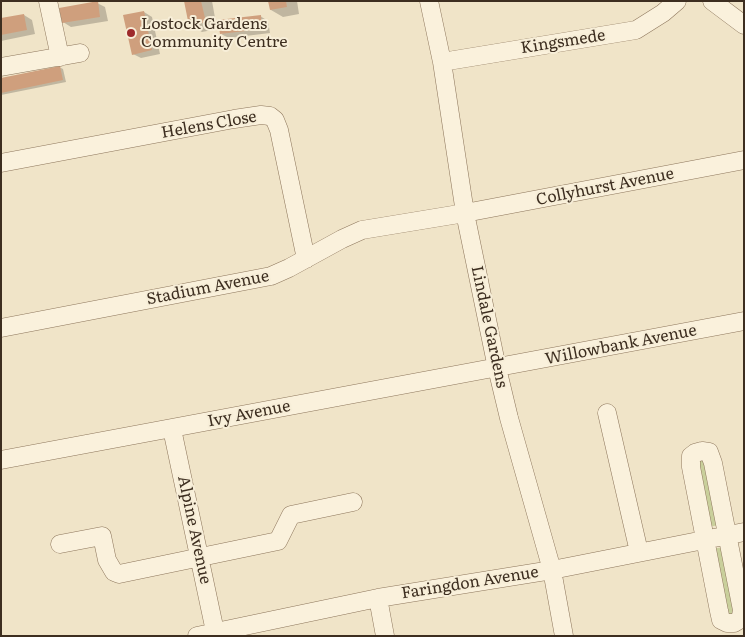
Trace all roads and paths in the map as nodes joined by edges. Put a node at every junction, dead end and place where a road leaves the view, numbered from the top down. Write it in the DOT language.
graph roads {
  1 [pos="48,1"];
  2 [pos="418,1"];
  3 [pos="677,1"];
  4 [pos="712,1"];
  5 [pos="433,6"];
  6 [pos="744,25"];
  7 [pos="80,53"];
  8 [pos="60,57"];
  9 [pos="442,62"];
  10 [pos="1,67"];
  11 [pos="744,160"];
  12 [pos="1,164"];
  13 [pos="465,213"];
  14 [pos="306,259"];
  15 [pos="744,321"];
  16 [pos="1,328"];
  17 [pos="497,368"];
  18 [pos="607,413"];
  19 [pos="172,429"];
  20 [pos="1,460"];
  21 [pos="353,502"];
  22 [pos="735,533"];
  23 [pos="705,539"];
  24 [pos="60,544"];
  25 [pos="639,552"];
  26 [pos="200,558"];
  27 [pos="552,570"];
  28 [pos="378,598"];
  29 [pos="216,634"];
  30 [pos="197,636"];
  31 [pos="385,636"];
  32 [pos="564,636"];
  1 -- 8 [label="street"];
  2 -- 5 [label="street, Lindale Gardens"];
  3 -- 9 [label="street, Kingsmede"];
  4 -- 6 [label="street"];
  5 -- 9 [label="street, Lindale Gardens"];
  7 -- 8 [label="street"];
  8 -- 10 [label="street"];
  9 -- 13 [label="street, Lindale Gardens"];
  11 -- 13 [label="street, Collyhurst Avenue"];
  12 -- 14 [label="street, Helens Close"];
  13 -- 14 [label="street, Stadium Avenue"];
  13 -- 17 [label="street, Lindale Gardens"];
  14 -- 16 [label="street, Stadium Avenue"];
  15 -- 17 [label="street, Willowbank Avenue"];
  17 -- 19 [label="street, Ivy Avenue"];
  17 -- 27 [label="street, Lindale Gardens"];
  18 -- 25 [label="street"];
  19 -- 20 [label="street, Ivy Avenue"];
  19 -- 26 [label="street, Alpine Avenue"];
  21 -- 26 [label="street"];
  22 -- 23 [label="street, Faringdon Avenue"];
  22 -- 23 [label="street"];
  22 -- 23 [label="street"];
  23 -- 25 [label="street, Faringdon Avenue"];
  24 -- 26 [label="street"];
  25 -- 27 [label="street, Faringdon Avenue"];
  26 -- 29 [label="street, Alpine Avenue"];
  27 -- 28 [label="street, Faringdon Avenue"];
  27 -- 32 [label="street, Lindale Gardens"];
  28 -- 29 [label="street, Faringdon Avenue"];
  28 -- 31 [label="street"];
  29 -- 30 [label="street, Faringdon Avenue"];
}
